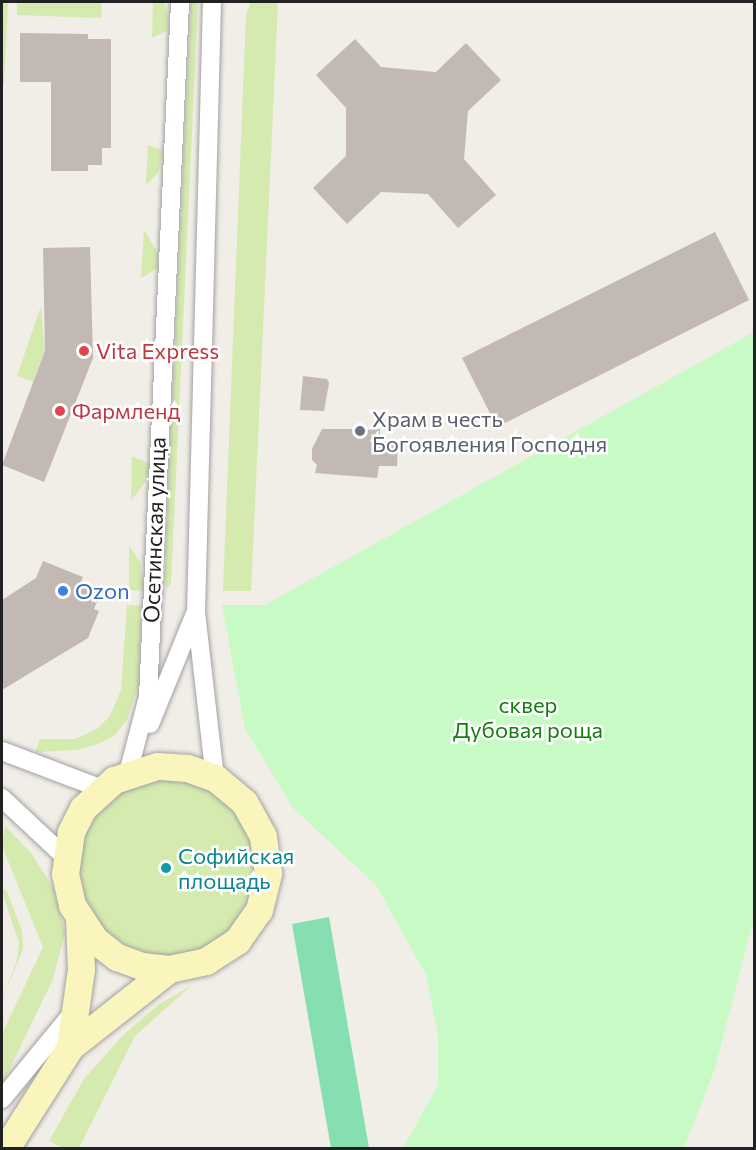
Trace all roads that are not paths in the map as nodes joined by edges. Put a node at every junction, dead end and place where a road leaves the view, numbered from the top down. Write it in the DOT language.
graph roads {
  1 [pos="180,2"];
  2 [pos="212,2"];
  3 [pos="196,612"];
  4 [pos="2,750"];
  5 [pos="128,773"];
  6 [pos="215,778"];
  7 [pos="102,789"];
  8 [pos="2,798"];
  9 [pos="65,857"];
  10 [pos="79,919"];
  11 [pos="169,969"];
  12 [pos="75,1010"];
  13 [pos="70,1047"];
  14 [pos="2,1099"];
  15 [pos="6,1149"];
  1 -- 5 [label="street, Осетинская улица"];
  2 -- 3 [label="street, Осетинская улица"];
  3 -- 5 [label="street, Осетинская улица"];
  3 -- 6 [label="street, Осетинская улица"];
  4 -- 7 [label="street"];
  5 -- 6 [label="street"];
  5 -- 7 [label="street"];
  6 -- 11 [label="street"];
  7 -- 9 [label="street"];
  8 -- 9 [label="street"];
  9 -- 10 [label="street"];
  10 -- 11 [label="street"];
  10 -- 12 [label="street"];
  11 -- 13 [label="street"];
  12 -- 13 [label="street"];
  12 -- 14 [label="street"];
  13 -- 15 [label="street"];
}
